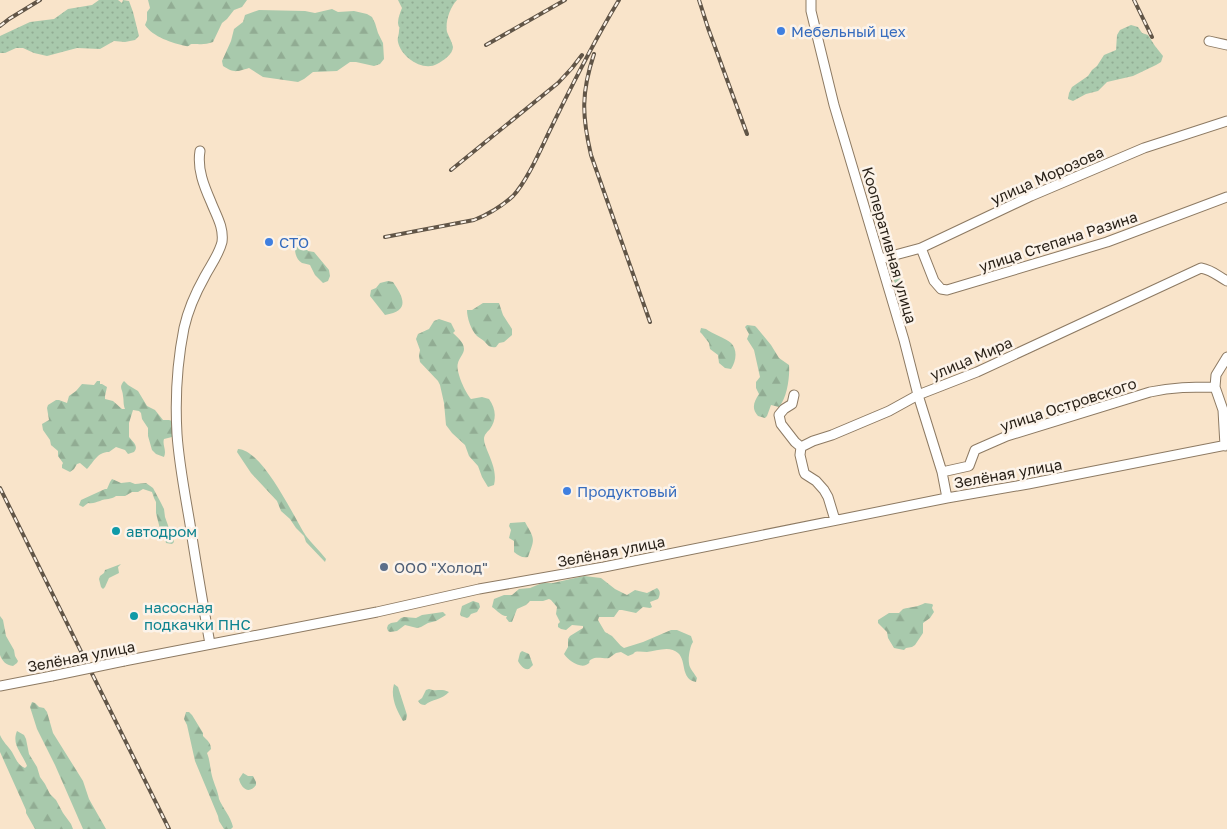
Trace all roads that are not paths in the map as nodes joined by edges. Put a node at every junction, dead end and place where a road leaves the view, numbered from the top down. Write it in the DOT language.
graph roads {
  1 [pos="811,0"];
  2 [pos="1209,41"];
  3 [pos="1227,45"];
  4 [pos="1227,121"];
  5 [pos="200,151"];
  6 [pos="1227,197"];
  7 [pos="921,248"];
  8 [pos="880,260"];
  9 [pos="1227,281"];
  10 [pos="1227,357"];
  11 [pos="1215,387"];
  12 [pos="794,395"];
  13 [pos="918,395"];
  14 [pos="1226,446"];
  15 [pos="801,447"];
  16 [pos="942,472"];
  17 [pos="947,498"];
  18 [pos="835,520"];
  19 [pos="210,644"];
  20 [pos="0,686"];
  1 -- 8 [label="street, Кооперативная улица"];
  2 -- 3 [label="street"];
  4 -- 7 [label="street, улица Морозова"];
  5 -- 19 [label="street"];
  6 -- 7 [label="street, улица Степана Разина"];
  7 -- 8 [label="street, улица Морозова"];
  8 -- 13 [label="street, Кооперативная улица"];
  9 -- 13 [label="street, улица Мира"];
  10 -- 11 [label="street"];
  11 -- 14 [label="street"];
  11 -- 16 [label="street, улица Островского"];
  12 -- 15 [label="street"];
  13 -- 15 [label="street, улица Мира"];
  13 -- 16 [label="street, Кооперативная улица"];
  14 -- 17 [label="street, Зелёная улица"];
  15 -- 18 [label="street"];
  16 -- 17 [label="street, Кооперативная улица"];
  17 -- 18 [label="street, Зелёная улица"];
  18 -- 19 [label="street, Зелёная улица"];
  19 -- 20 [label="street, Зелёная улица, bridge"];
}
